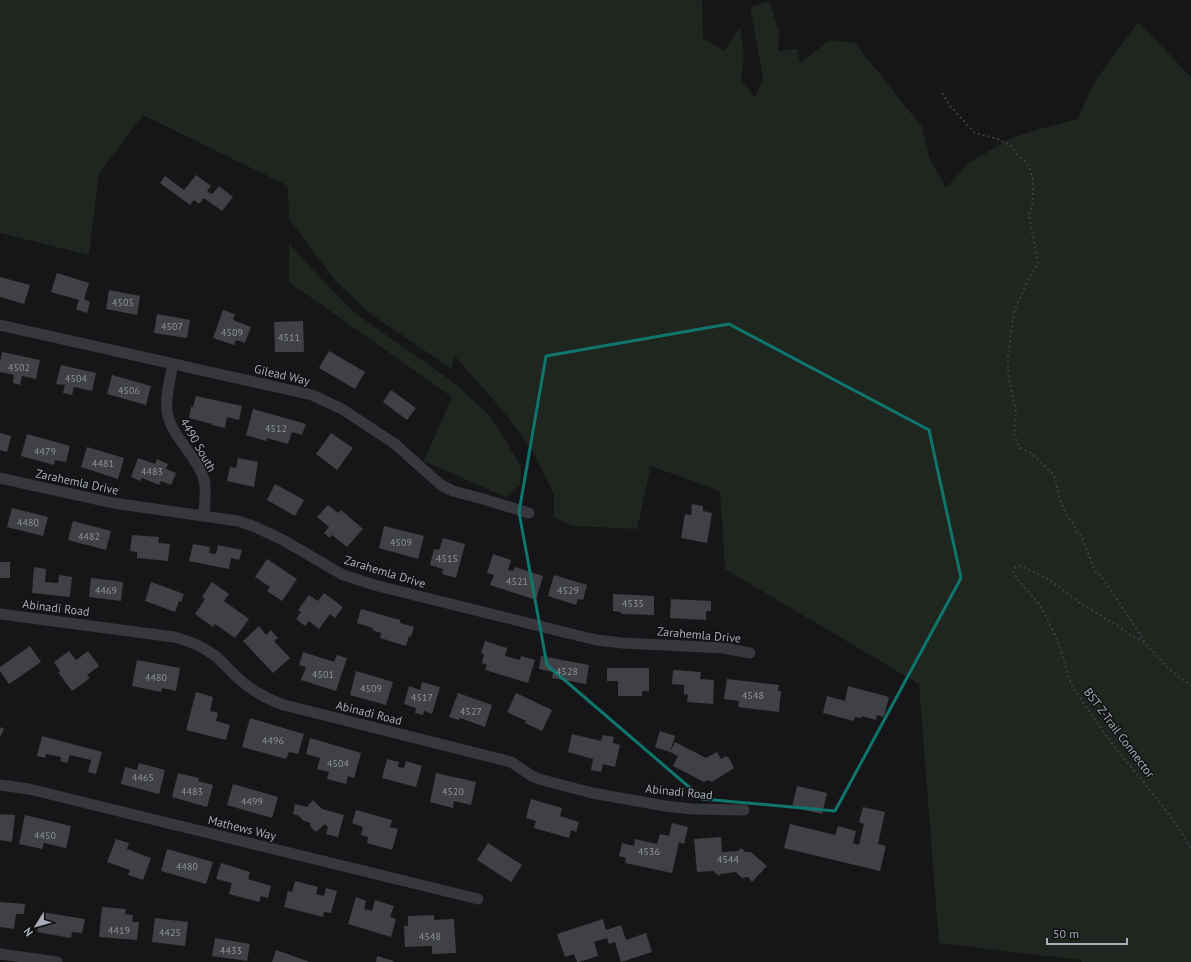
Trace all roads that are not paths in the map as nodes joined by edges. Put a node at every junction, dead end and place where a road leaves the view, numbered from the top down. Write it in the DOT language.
graph roads {
  1 [pos="0,324"];
  2 [pos="173,364"];
  3 [pos="0,478"];
  4 [pos="530,513"];
  5 [pos="204,515"];
  6 [pos="0,614"];
  7 [pos="750,653"];
  8 [pos="0,785"];
  9 [pos="744,810"];
  10 [pos="478,899"];
  11 [pos="0,954"];
  12 [pos="57,962"];
  1 -- 2 [label="street, Gilead Way"];
  2 -- 4 [label="street, Gilead Way"];
  2 -- 5 [label="street, 4490 South"];
  3 -- 5 [label="street, Zarahemla Drive"];
  5 -- 7 [label="street, Zarahemla Drive"];
  6 -- 9 [label="street, Abinadi Road"];
  8 -- 10 [label="street, Mathews Way"];
  11 -- 12 [label="street"];
}
